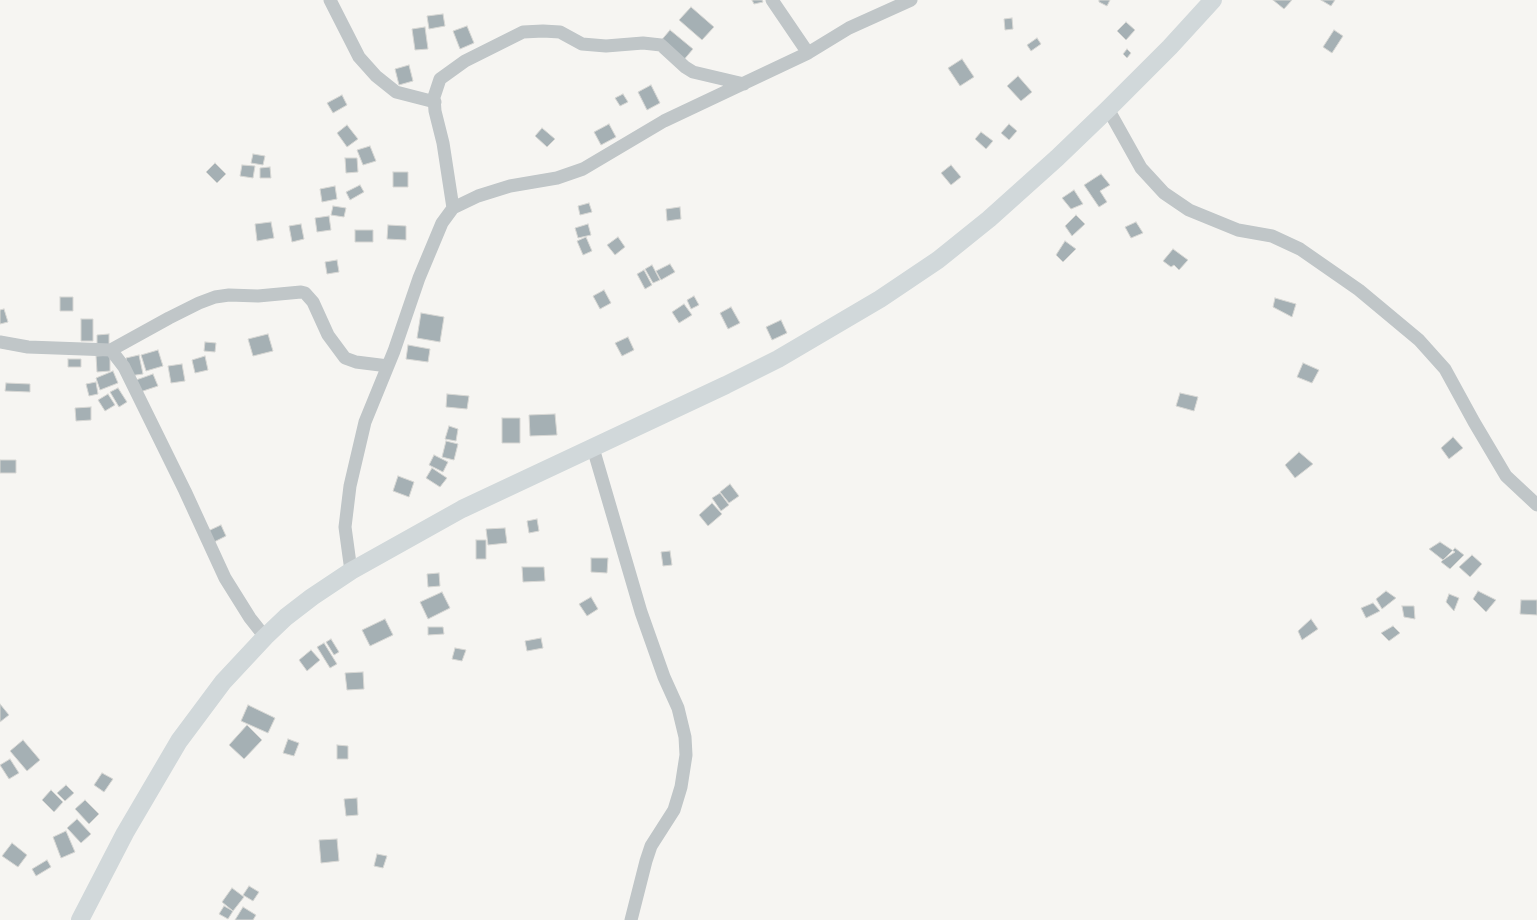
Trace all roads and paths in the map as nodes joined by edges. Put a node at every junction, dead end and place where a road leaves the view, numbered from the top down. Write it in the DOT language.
graph roads {
  1 [pos="330,0"];
  2 [pos="772,0"];
  3 [pos="911,0"];
  4 [pos="1213,0"];
  5 [pos="808,53"];
  6 [pos="744,84"];
  7 [pos="435,102"];
  8 [pos="1108,110"];
  9 [pos="452,208"];
  10 [pos="0,342"];
  11 [pos="111,350"];
  12 [pos="388,366"];
  13 [pos="592,448"];
  14 [pos="1537,505"];
  15 [pos="351,571"];
  16 [pos="265,637"];
  17 [pos="80,920"];
  18 [pos="631,920"];
  1 -- 7 [label="street"];
  2 -- 5 [label="street"];
  3 -- 5 [label="street"];
  4 -- 8 [label="main road"];
  5 -- 6 [label="street"];
  6 -- 7 [label="street"];
  6 -- 9 [label="street"];
  7 -- 9 [label="street"];
  8 -- 13 [label="main road"];
  8 -- 14 [label="street"];
  9 -- 12 [label="street"];
  10 -- 11 [label="street"];
  11 -- 12 [label="street"];
  11 -- 16 [label="street"];
  12 -- 15 [label="street"];
  13 -- 15 [label="main road"];
  13 -- 18 [label="street"];
  15 -- 16 [label="main road"];
  16 -- 17 [label="main road"];
}
